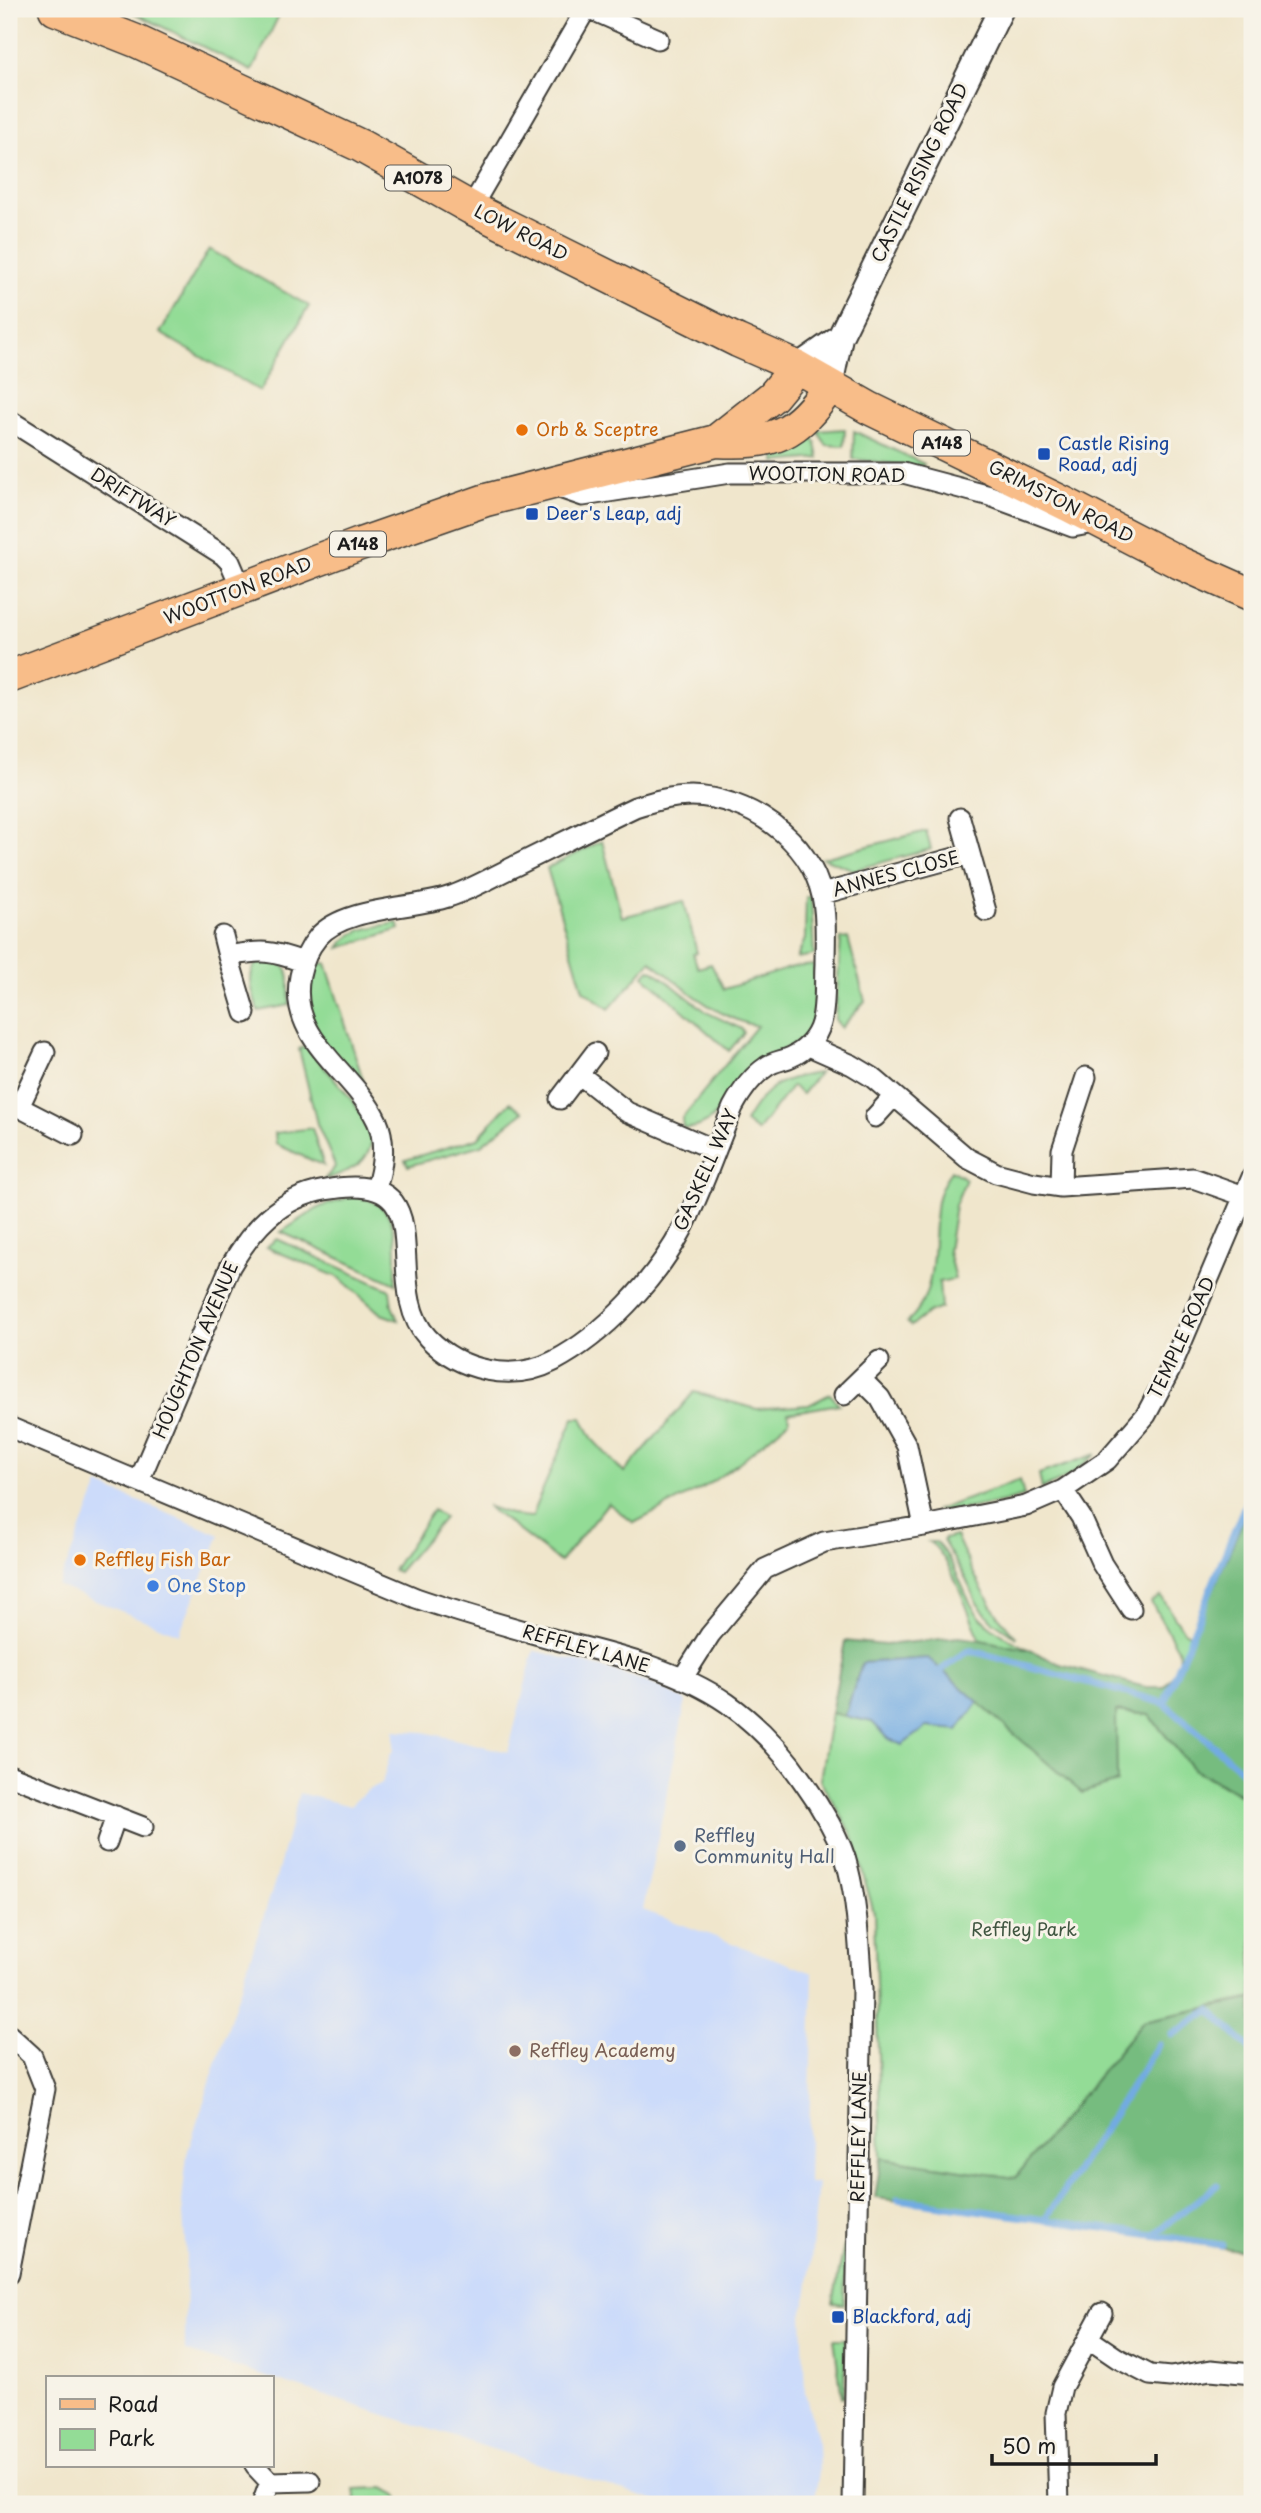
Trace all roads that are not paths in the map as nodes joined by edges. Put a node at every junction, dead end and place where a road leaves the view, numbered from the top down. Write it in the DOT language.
graph roads {
  1 [pos="55,9"];
  2 [pos="588,9"];
  3 [pos="1001,9"];
  4 [pos="658,39"];
  5 [pos="471,208"];
  6 [pos="840,337"];
  7 [pos="797,367"];
  8 [pos="830,386"];
  9 [pos="9,420"];
  10 [pos="716,441"];
  11 [pos="550,484"];
  12 [pos="1100,522"];
  13 [pos="242,590"];
  14 [pos="1252,595"];
  15 [pos="9,677"];
  16 [pos="960,818"];
  17 [pos="969,854"];
  18 [pos="822,894"];
  19 [pos="986,911"];
  20 [pos="223,936"];
  21 [pos="228,956"];
  22 [pos="303,962"];
  23 [pos="245,1013"];
  24 [pos="809,1046"];
  25 [pos="46,1052"];
  26 [pos="595,1053"];
  27 [pos="580,1075"];
  28 [pos="1086,1077"];
  29 [pos="894,1096"];
  30 [pos="560,1099"];
  31 [pos="14,1105"];
  32 [pos="875,1117"];
  33 [pos="73,1135"];
  34 [pos="715,1150"];
  35 [pos="1252,1177"];
  36 [pos="1061,1187"];
  37 [pos="376,1188"];
  38 [pos="1244,1196"];
  39 [pos="879,1361"];
  40 [pos="861,1378"];
  41 [pos="844,1395"];
  42 [pos="9,1427"];
  43 [pos="139,1481"];
  44 [pos="1063,1490"];
  45 [pos="924,1526"];
  46 [pos="1131,1609"];
  47 [pos="682,1679"];
  48 [pos="9,1775"];
  49 [pos="116,1816"];
  50 [pos="144,1827"];
  51 [pos="107,1842"];
  52 [pos="9,2035"];
  53 [pos="9,2273"];
  54 [pos="1102,2314"];
  55 [pos="1090,2339"];
  56 [pos="1252,2374"];
  57 [pos="257,2468"];
  58 [pos="310,2481"];
  59 [pos="270,2482"];
  60 [pos="262,2504"];
  61 [pos="853,2504"];
  62 [pos="1059,2504"];
  1 -- 5 [label="main road, LOW ROAD / A1078"];
  2 -- 4 [label="street"];
  2 -- 5 [label="street"];
  3 -- 6 [label="street, CASTLE RISING ROAD"];
  5 -- 7 [label="main road, LOW ROAD / A1078"];
  6 -- 7 [label="street, CASTLE RISING ROAD"];
  6 -- 8 [label="street, CASTLE RISING ROAD"];
  7 -- 8 [label="main road, GRIMSTON ROAD / A148"];
  7 -- 10 [label="main road, WOOTTON ROAD / A148"];
  8 -- 10 [label="main road, WOOTTON ROAD / A148"];
  8 -- 12 [label="main road, GRIMSTON ROAD / A148"];
  9 -- 13 [label="street, DRIFTWAY"];
  10 -- 11 [label="main road, WOOTTON ROAD / A148"];
  11 -- 12 [label="street, WOOTTON ROAD"];
  11 -- 13 [label="main road, WOOTTON ROAD / A148"];
  12 -- 14 [label="main road, GRIMSTON ROAD / A148"];
  13 -- 15 [label="main road, WOOTTON ROAD / A148"];
  16 -- 17 [label="street, ANNES CLOSE"];
  17 -- 18 [label="street, ANNES CLOSE"];
  17 -- 19 [label="street, ANNES CLOSE"];
  18 -- 22 [label="street"];
  18 -- 24 [label="street"];
  20 -- 21 [label="street"];
  21 -- 22 [label="street"];
  21 -- 23 [label="street"];
  22 -- 37 [label="street"];
  24 -- 29 [label="street"];
  24 -- 34 [label="street, GASKELL WAY"];
  25 -- 31 [label="street"];
  26 -- 27 [label="street"];
  27 -- 30 [label="street"];
  27 -- 34 [label="street"];
  28 -- 36 [label="street"];
  29 -- 32 [label="street"];
  29 -- 36 [label="street"];
  31 -- 33 [label="street"];
  34 -- 37 [label="street, GASKELL WAY"];
  35 -- 38 [label="street, TEMPLE ROAD"];
  36 -- 38 [label="street"];
  37 -- 43 [label="street, HOUGHTON AVENUE"];
  38 -- 44 [label="street, TEMPLE ROAD"];
  39 -- 40 [label="street"];
  40 -- 41 [label="street"];
  40 -- 45 [label="street"];
  42 -- 43 [label="street, REFFLEY LANE"];
  43 -- 47 [label="street, REFFLEY LANE"];
  44 -- 45 [label="street, TEMPLE ROAD"];
  44 -- 46 [label="street"];
  45 -- 47 [label="street, TEMPLE ROAD"];
  47 -- 61 [label="street, REFFLEY LANE"];
  48 -- 49 [label="street"];
  49 -- 50 [label="street"];
  49 -- 51 [label="street"];
  52 -- 53 [label="street"];
  54 -- 55 [label="street"];
  55 -- 56 [label="street"];
  55 -- 62 [label="street"];
  57 -- 59 [label="street"];
  58 -- 59 [label="street"];
  59 -- 60 [label="street"];
}
